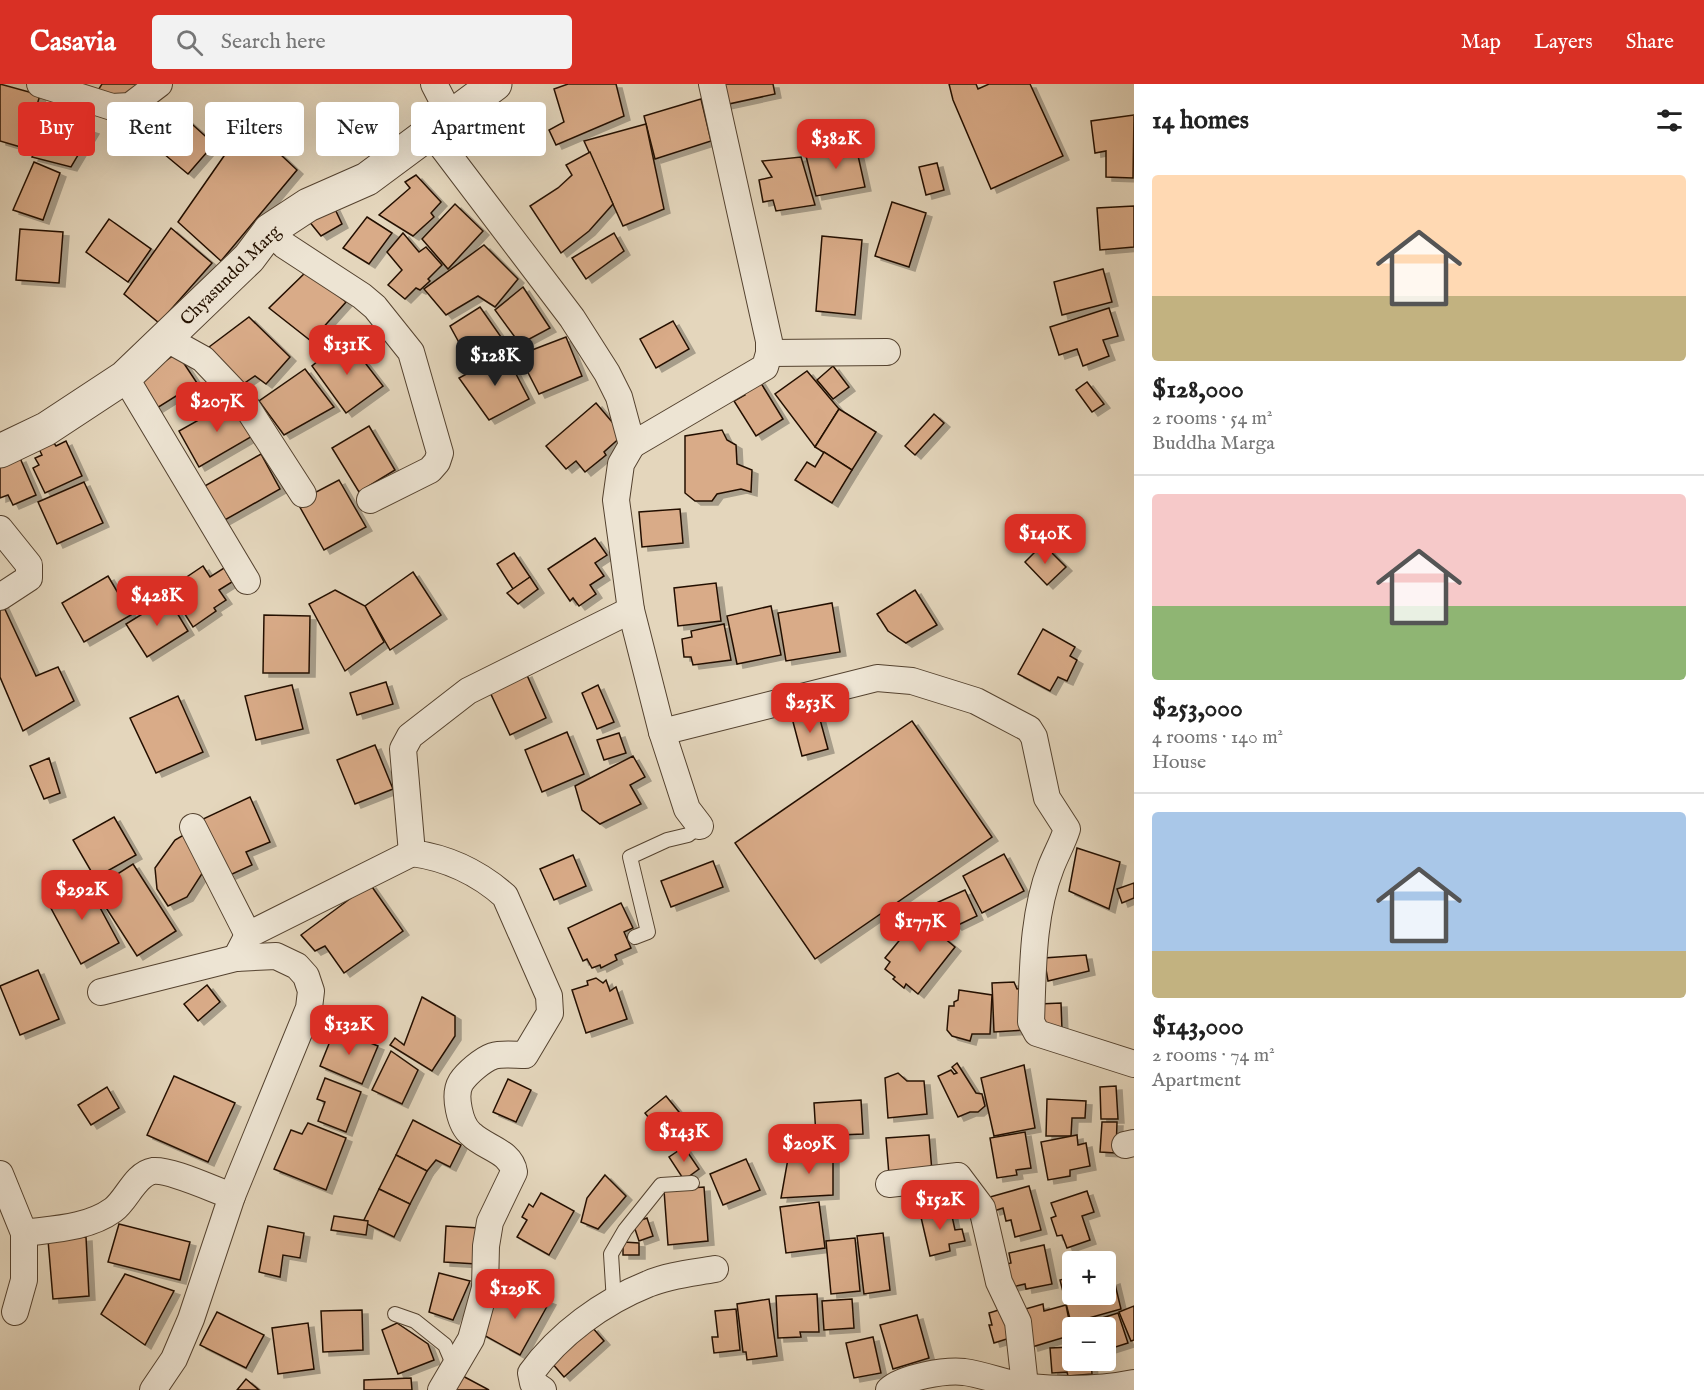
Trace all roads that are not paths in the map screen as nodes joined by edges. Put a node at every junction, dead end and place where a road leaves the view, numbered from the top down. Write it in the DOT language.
graph roads {
  1 [pos="40,84"];
  2 [pos="159,84"];
  3 [pos="434,84"];
  4 [pos="495,84"];
  5 [pos="712,84"];
  6 [pos="437,102"];
  7 [pos="471,102"];
  8 [pos="411,147"];
  9 [pos="462,156"];
  10 [pos="270,230"];
  11 [pos="167,339"];
  12 [pos="769,352"];
  13 [pos="887,352"];
  14 [pos="125,377"];
  15 [pos="632,445"];
  16 [pos="0,451"];
  17 [pos="303,494"];
  18 [pos="370,500"];
  19 [pos="0,529"];
  20 [pos="247,581"];
  21 [pos="0,597"];
  22 [pos="631,610"];
  23 [pos="662,732"];
  24 [pos="700,826"];
  25 [pos="193,827"];
  26 [pos="412,853"];
  27 [pos="248,935"];
  28 [pos="634,937"];
  29 [pos="236,958"];
  30 [pos="101,992"];
  31 [pos="1134,1064"];
  32 [pos="0,1174"];
  33 [pos="692,1183"];
  34 [pos="889,1184"];
  35 [pos="232,1196"];
  36 [pos="24,1233"];
  37 [pos="715,1269"];
  38 [pos="614,1302"];
  39 [pos="15,1312"];
  40 [pos="395,1314"];
  41 [pos="454,1366"];
  42 [pos="1134,1383"];
  43 [pos="1025,1386"];
  44 [pos="153,1390"];
  45 [pos="441,1390"];
  46 [pos="543,1390"];
  47 [pos="889,1390"];
  1 -- 2 [label="street"];
  3 -- 6 [label="street"];
  4 -- 7 [label="street, Chyasundol Marg"];
  5 -- 12 [label="street"];
  8 -- 10 [label="street, Chyasundol Marg"];
  9 -- 15 [label="street"];
  10 -- 11 [label="street, Chyasundol Marg"];
  10 -- 18 [label="street"];
  11 -- 14 [label="street, Chyasundol Marg"];
  11 -- 17 [label="street"];
  12 -- 13 [label="street"];
  12 -- 15 [label="street"];
  14 -- 16 [label="street, Chyasundol Marg"];
  14 -- 20 [label="street"];
  15 -- 22 [label="street"];
  19 -- 21 [label="street"];
  22 -- 23 [label="street"];
  22 -- 26 [label="street"];
  23 -- 24 [label="street"];
  23 -- 31 [label="street"];
  24 -- 28 [label="lane"];
  25 -- 27 [label="street"];
  26 -- 27 [label="street"];
  26 -- 41 [label="street"];
  27 -- 29 [label="street"];
  29 -- 30 [label="street"];
  29 -- 35 [label="street"];
  32 -- 36 [label="street"];
  33 -- 38 [label="lane"];
  34 -- 43 [label="street"];
  35 -- 36 [label="street"];
  35 -- 44 [label="street"];
  36 -- 39 [label="street"];
  37 -- 38 [label="street"];
  38 -- 46 [label="street"];
  40 -- 41 [label="lane"];
  41 -- 45 [label="street"];
  42 -- 43 [label="street"];
  43 -- 47 [label="street"];
}
